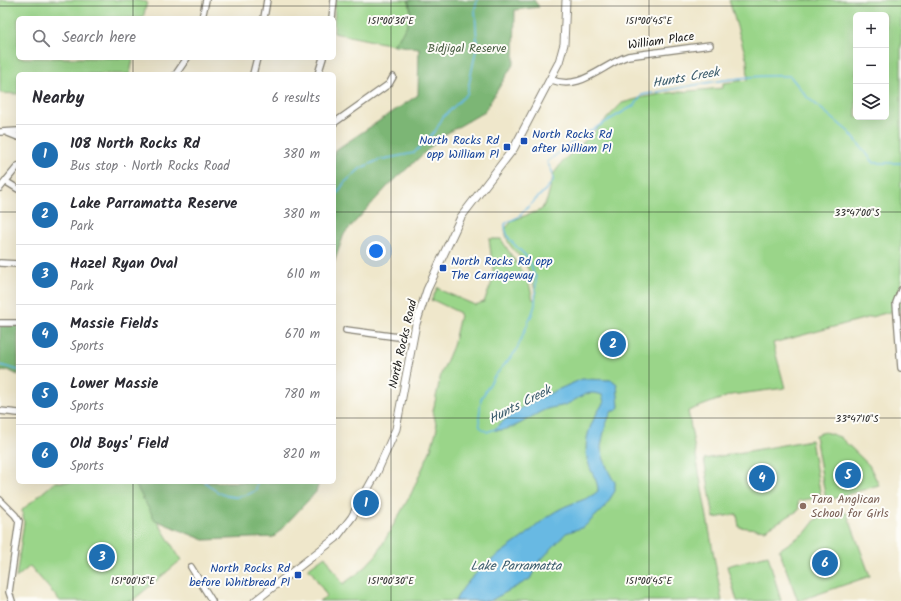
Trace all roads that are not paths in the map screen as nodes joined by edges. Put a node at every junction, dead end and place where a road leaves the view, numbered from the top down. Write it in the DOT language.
graph roads {
  1 [pos="206,0"];
  2 [pos="267,0"];
  3 [pos="334,0"];
  4 [pos="566,0"];
  5 [pos="202,16"];
  6 [pos="264,16"];
  7 [pos="332,16"];
  8 [pos="710,45"];
  9 [pos="186,60"];
  10 [pos="256,60"];
  11 [pos="322,60"];
  12 [pos="177,72"];
  13 [pos="254,72"];
  14 [pos="319,72"];
  15 [pos="392,77"];
  16 [pos="550,79"];
  17 [pos="336,122"];
  18 [pos="16,131"];
  19 [pos="3,133"];
  20 [pos="16,136"];
  21 [pos="16,168"];
  22 [pos="5,181"];
  23 [pos="0,188"];
  24 [pos="16,188"];
  25 [pos="0,263"];
  26 [pos="16,264"];
  27 [pos="901,290"];
  28 [pos="0,323"];
  29 [pos="16,323"];
  30 [pos="346,330"];
  31 [pos="413,339"];
  32 [pos="901,368"];
  33 [pos="0,411"];
  34 [pos="16,413"];
  35 [pos="0,500"];
  36 [pos="191,567"];
  37 [pos="12,601"];
  38 [pos="212,601"];
  39 [pos="255,601"];
  1 -- 5 [label="street"];
  2 -- 6 [label="street"];
  3 -- 7 [label="street"];
  4 -- 16 [label="main road, North Rocks Road"];
  8 -- 16 [label="street, William Place"];
  9 -- 12 [label="street"];
  10 -- 13 [label="street"];
  11 -- 14 [label="street"];
  15 -- 17 [label="street"];
  16 -- 31 [label="main road, North Rocks Road"];
  18 -- 19 [label="street"];
  19 -- 20 [label="street"];
  21 -- 22 [label="street"];
  22 -- 23 [label="street"];
  22 -- 24 [label="street"];
  25 -- 26 [label="street"];
  27 -- 32 [label="street"];
  28 -- 29 [label="street"];
  30 -- 31 [label="street"];
  31 -- 39 [label="main road, North Rocks Road"];
  33 -- 34 [label="street"];
  35 -- 37 [label="street"];
  36 -- 38 [label="street"];
}
